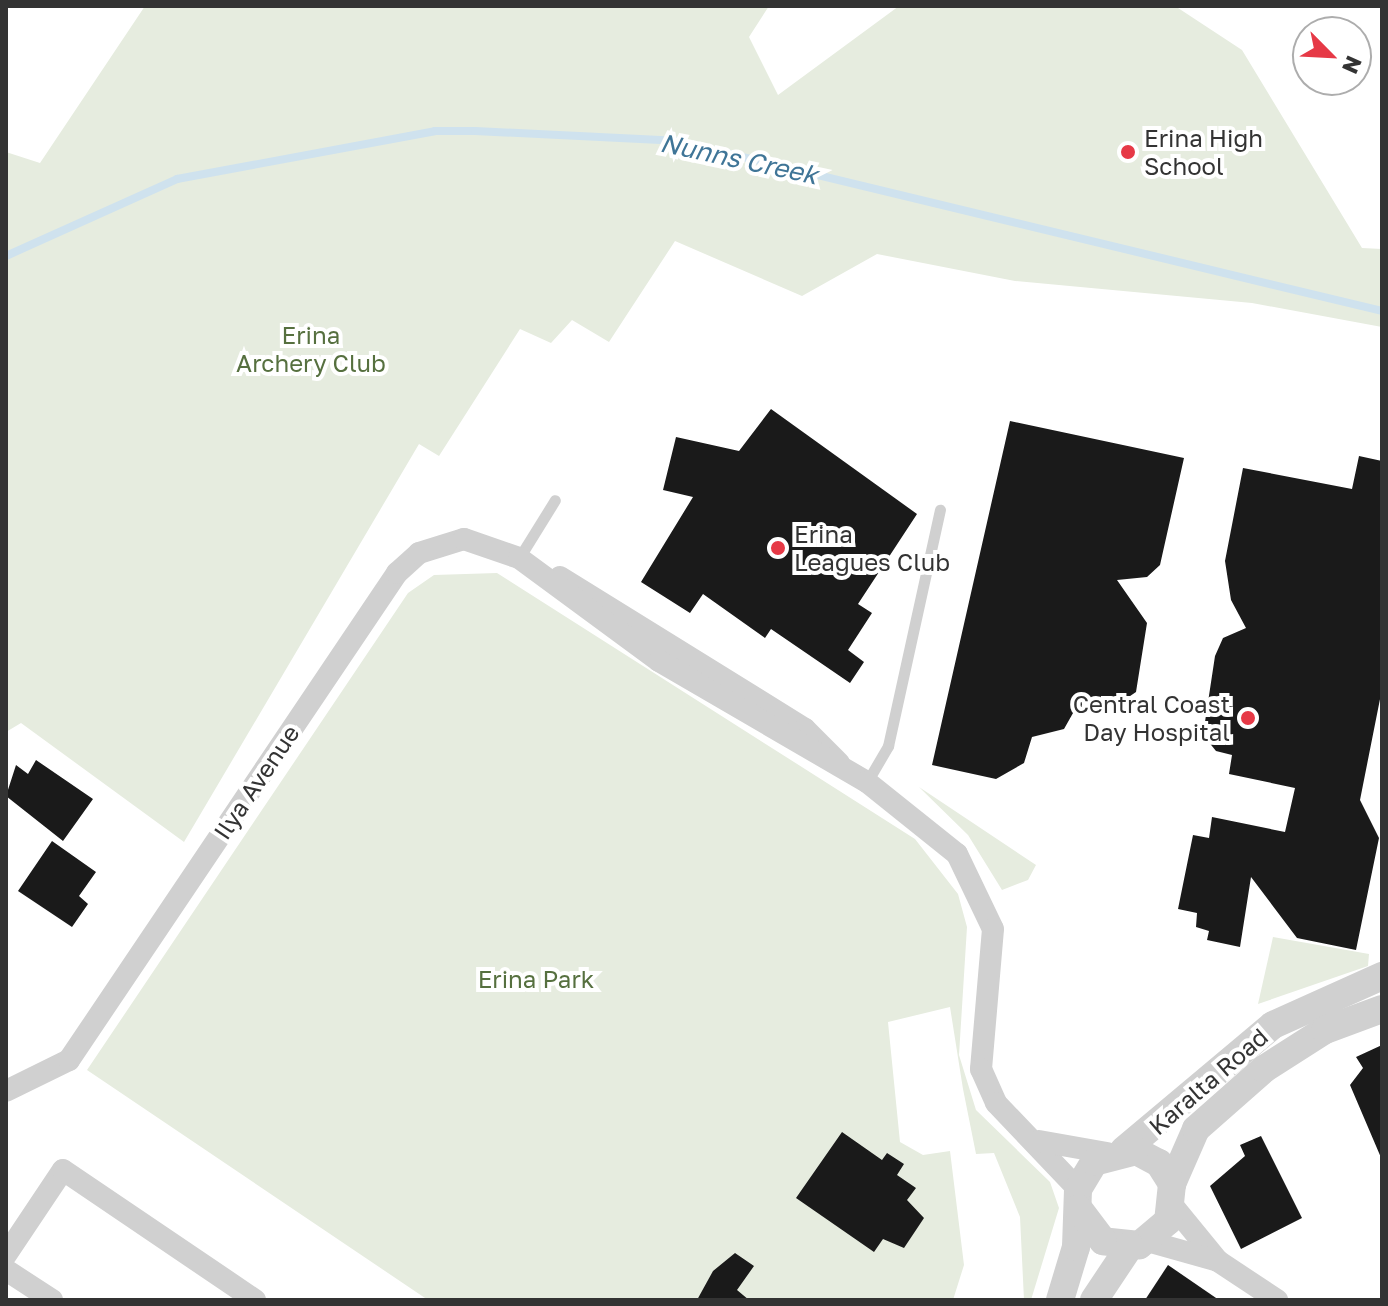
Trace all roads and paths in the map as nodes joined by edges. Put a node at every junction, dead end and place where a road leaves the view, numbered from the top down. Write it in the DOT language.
graph roads {
  1 [pos="555,500"];
  2 [pos="940,510"];
  3 [pos="526,563"];
  4 [pos="867,782"];
  5 [pos="1382,976"];
  6 [pos="1382,1009"];
  7 [pos="6,1091"];
  8 [pos="1039,1141"];
  9 [pos="1116,1151"];
  10 [pos="1172,1195"];
  11 [pos="1078,1198"];
  12 [pos="1139,1244"];
  13 [pos="6,1255"];
  14 [pos="1218,1261"];
  15 [pos="6,1270"];
  16 [pos="52,1300"];
  17 [pos="255,1300"];
  18 [pos="1060,1300"];
  19 [pos="1094,1300"];
  20 [pos="1277,1300"];
  1 -- 3 [label="lane"];
  2 -- 4 [label="lane"];
  3 -- 4 [label="street, Ilya Avenue"];
  3 -- 7 [label="street, Ilya Avenue"];
  4 -- 8 [label="street, Ilya Avenue"];
  5 -- 9 [label="street, Karalta Road"];
  6 -- 10 [label="street, Karalta Road"];
  8 -- 9 [label="street"];
  8 -- 11 [label="street, Ilya Avenue"];
  9 -- 10 [label="street, Karalta Road"];
  9 -- 11 [label="street, Karalta Road"];
  10 -- 12 [label="street, Karalta Road"];
  10 -- 14 [label="street"];
  11 -- 12 [label="street"];
  11 -- 18 [label="street"];
  12 -- 14 [label="street"];
  12 -- 19 [label="street, Karalta Road"];
  13 -- 17 [label="street"];
  14 -- 20 [label="street"];
  15 -- 16 [label="street"];
}
